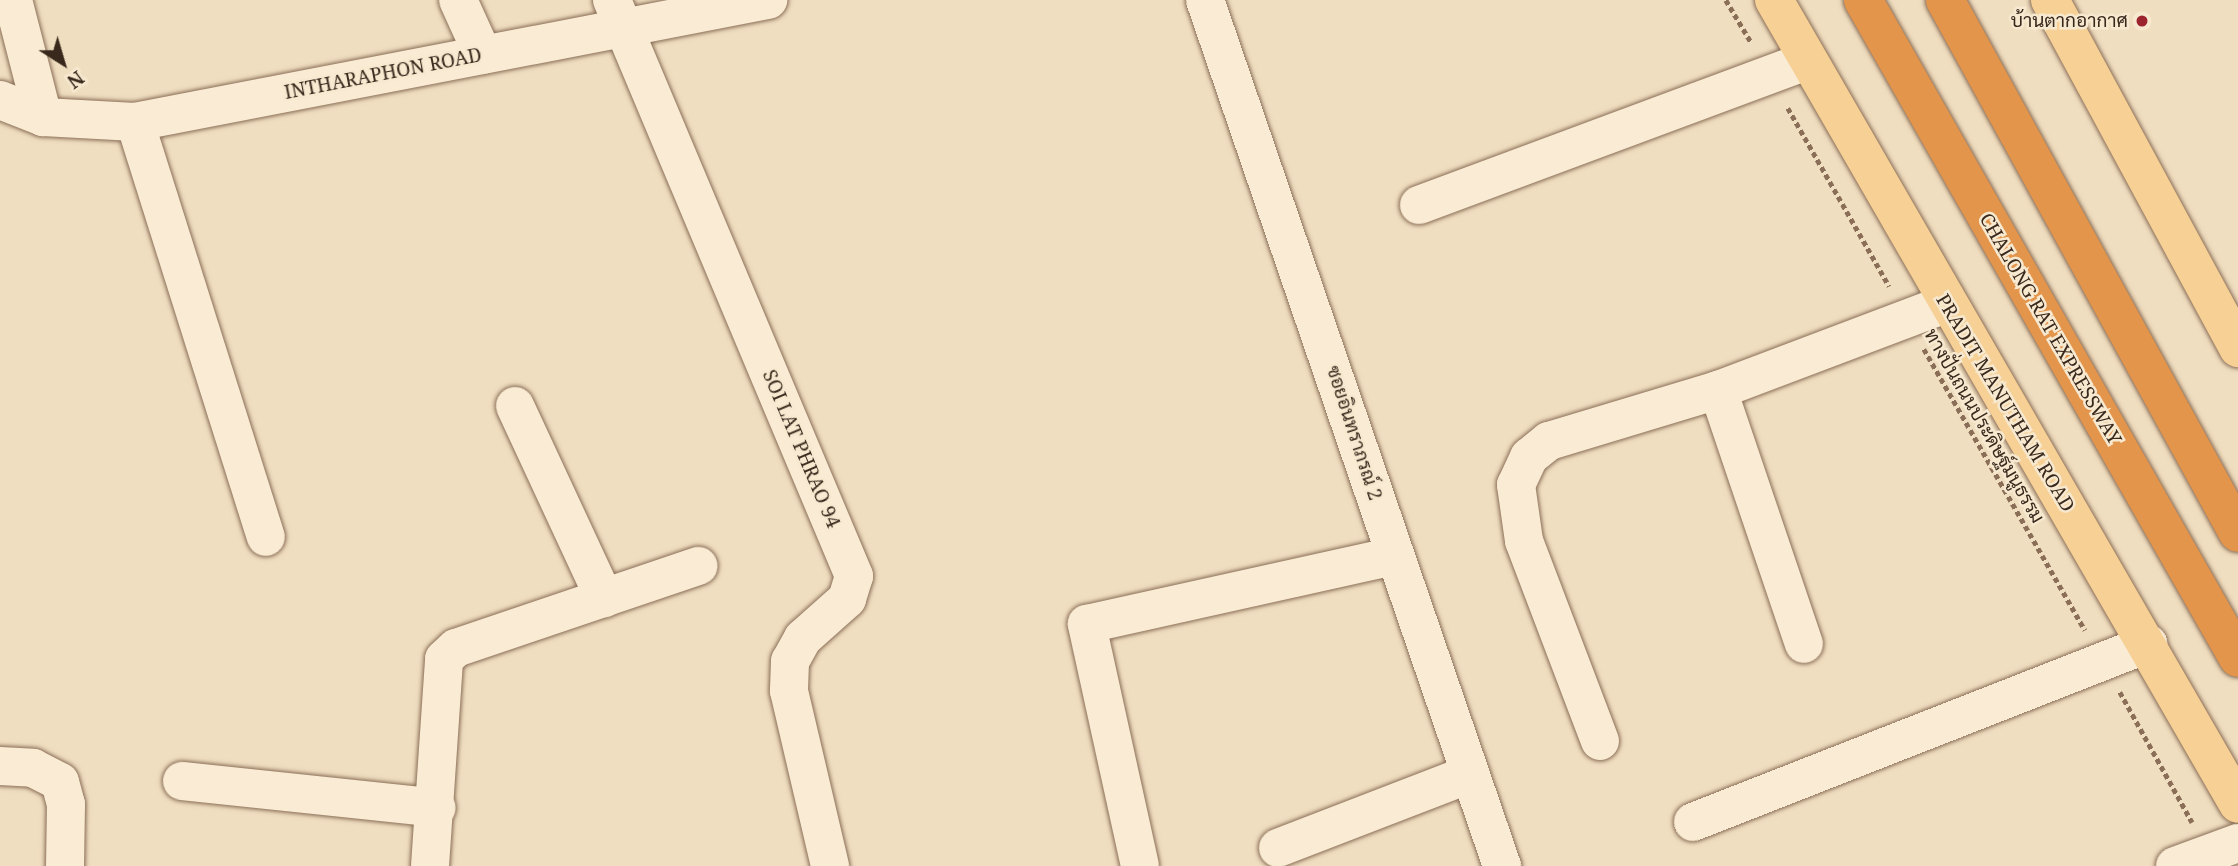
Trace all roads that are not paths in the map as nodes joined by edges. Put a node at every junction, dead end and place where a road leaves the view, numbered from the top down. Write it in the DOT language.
graph roads {
  1 [pos="13,0"];
  2 [pos="458,0"];
  3 [pos="768,0"];
  4 [pos="1205,0"];
  5 [pos="1774,0"];
  6 [pos="1863,0"];
  7 [pos="1945,0"];
  8 [pos="2050,0"];
  9 [pos="618,13"];
  10 [pos="482,55"];
  11 [pos="1807,61"];
  12 [pos="0,100"];
  13 [pos="43,117"];
  14 [pos="135,122"];
  15 [pos="1419,205"];
  16 [pos="1946,304"];
  17 [pos="2238,348"];
  18 [pos="1718,390"];
  19 [pos="515,406"];
  20 [pos="2238,533"];
  21 [pos="266,537"];
  22 [pos="1394,556"];
  23 [pos="698,566"];
  24 [pos="604,598"];
  25 [pos="1804,644"];
  26 [pos="2148,645"];
  27 [pos="2238,658"];
  28 [pos="1600,741"];
  29 [pos="0,766"];
  30 [pos="1470,774"];
  31 [pos="182,782"];
  32 [pos="2238,804"];
  33 [pos="437,808"];
  34 [pos="1693,822"];
  35 [pos="1278,848"];
  36 [pos="65,866"];
  37 [pos="430,866"];
  38 [pos="830,866"];
  39 [pos="1140,866"];
  40 [pos="1502,866"];
  1 -- 13 [label="street"];
  2 -- 10 [label="street"];
  3 -- 9 [label="street, INTHARAPHON ROAD"];
  4 -- 22 [label="street, ซอยอินทราภรณ์ 2"];
  5 -- 11 [label="main road, PRADIT MANUTHAM ROAD"];
  6 -- 27 [label="highway, CHALONG RAT EXPRESSWAY"];
  7 -- 20 [label="highway"];
  8 -- 17 [label="main road"];
  9 -- 10 [label="street, INTHARAPHON ROAD"];
  9 -- 38 [label="street, SOI LAT PHRAO 94"];
  10 -- 14 [label="street, INTHARAPHON ROAD"];
  11 -- 15 [label="street"];
  11 -- 16 [label="main road, PRADIT MANUTHAM ROAD"];
  12 -- 13 [label="street, INTHARAPHON ROAD"];
  13 -- 14 [label="street, INTHARAPHON ROAD"];
  14 -- 21 [label="street"];
  16 -- 18 [label="street"];
  16 -- 26 [label="main road, PRADIT MANUTHAM ROAD"];
  18 -- 25 [label="street"];
  18 -- 28 [label="street"];
  19 -- 24 [label="street"];
  22 -- 30 [label="street, ซอยอินทราภรณ์ 2"];
  22 -- 39 [label="street"];
  23 -- 24 [label="street"];
  24 -- 33 [label="street"];
  26 -- 32 [label="main road, PRADIT MANUTHAM ROAD"];
  26 -- 34 [label="street"];
  29 -- 36 [label="street"];
  30 -- 35 [label="street"];
  30 -- 40 [label="street, ซอยอินทราภรณ์ 2"];
  31 -- 33 [label="street"];
  33 -- 37 [label="street"];
}
